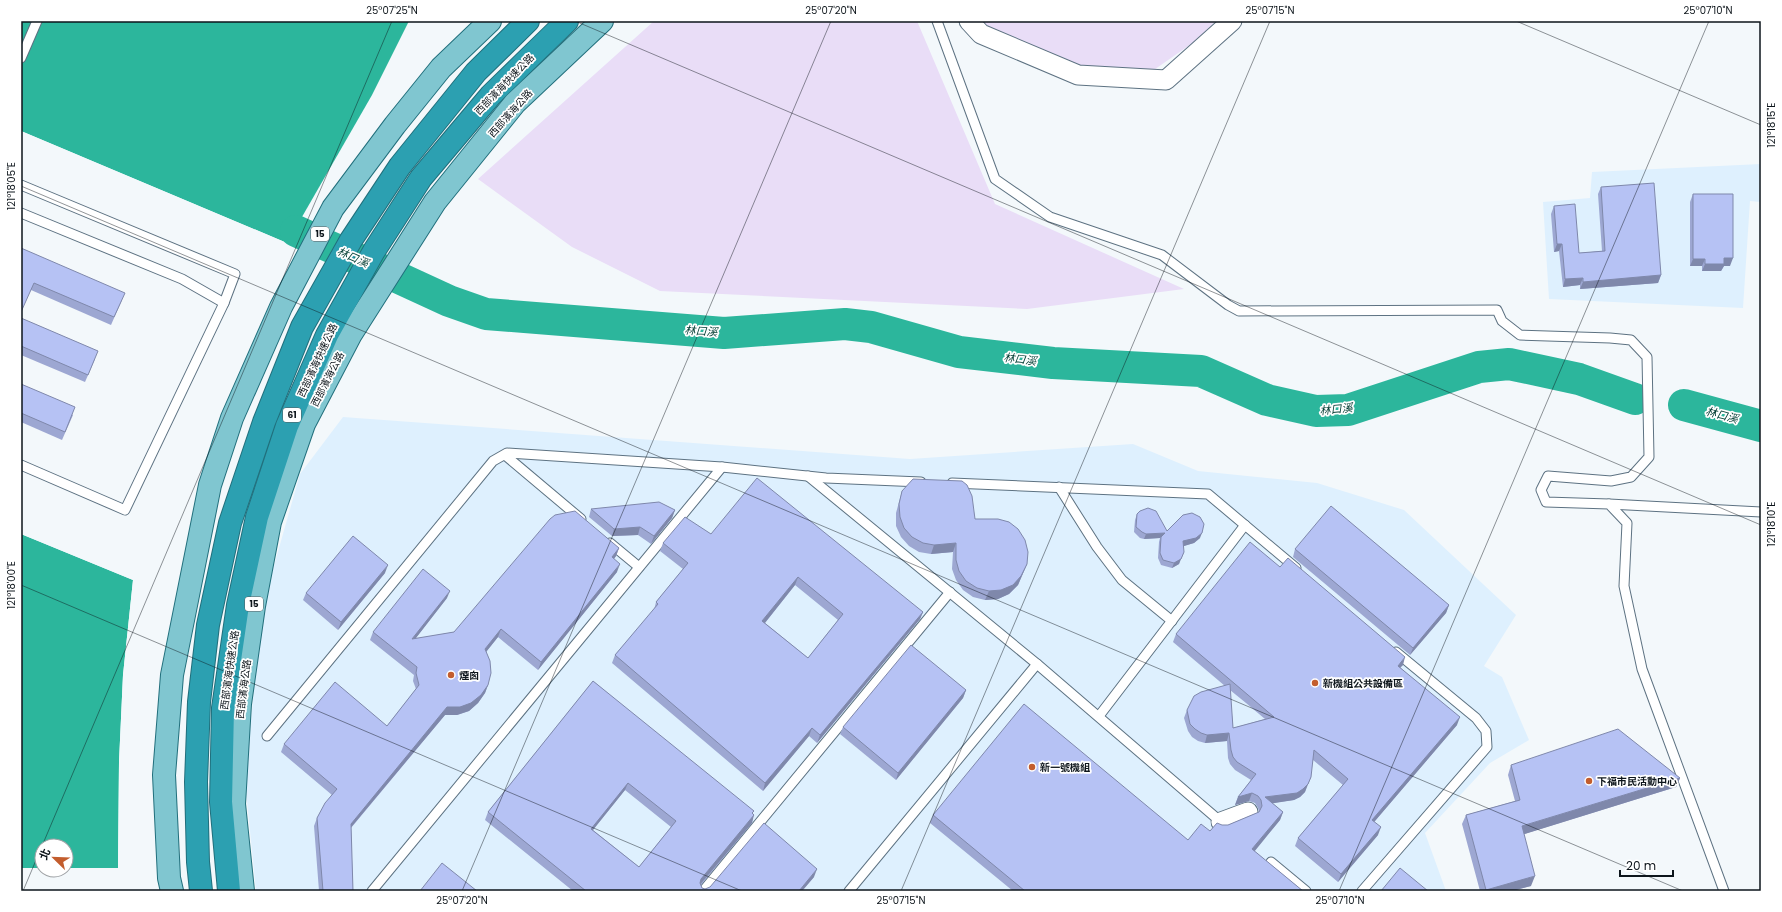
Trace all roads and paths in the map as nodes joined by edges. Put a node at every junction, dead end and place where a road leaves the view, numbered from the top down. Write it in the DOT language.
graph roads {
  1 [pos="37,21"];
  2 [pos="490,21"];
  3 [pos="528,21"];
  4 [pos="567,21"];
  5 [pos="602,21"];
  6 [pos="937,21"];
  7 [pos="968,21"];
  8 [pos="1232,21"];
  9 [pos="21,58"];
  10 [pos="21,185"];
  11 [pos="21,213"];
  12 [pos="224,303"];
  13 [pos="505,455"];
  14 [pos="21,465"];
  15 [pos="722,467"];
  16 [pos="808,476"];
  17 [pos="927,482"];
  18 [pos="943,483"];
  19 [pos="1059,487"];
  20 [pos="1609,504"];
  21 [pos="1761,512"];
  22 [pos="1245,525"];
  23 [pos="590,527"];
  24 [pos="602,537"];
  25 [pos="639,568"];
  26 [pos="1305,576"];
  27 [pos="950,592"];
  28 [pos="1172,620"];
  29 [pos="1391,647"];
  30 [pos="1037,664"];
  31 [pos="1099,716"];
  32 [pos="267,736"];
  33 [pos="1248,812"];
  34 [pos="1221,822"];
  35 [pos="1271,862"];
  36 [pos="172,891"];
  37 [pos="201,891"];
  38 [pos="229,891"];
  39 [pos="242,891"];
  40 [pos="372,891"];
  41 [pos="703,891"];
  42 [pos="849,891"];
  43 [pos="1306,891"];
  44 [pos="1362,891"];
  45 [pos="1724,891"];
  1 -- 9 [label="lane"];
  2 -- 36 [label="main road, 15"];
  3 -- 37 [label="highway, 61"];
  4 -- 38 [label="highway, 西部濱海快速公路 / 61"];
  5 -- 39 [label="main road, 西部濱海公路 / 15"];
  6 -- 20 [label="lane"];
  7 -- 8 [label="street"];
  10 -- 12 [label="lane"];
  11 -- 12 [label="lane"];
  12 -- 14 [label="lane"];
  13 -- 15 [label="lane"];
  13 -- 23 [label="lane"];
  13 -- 32 [label="lane"];
  15 -- 16 [label="lane"];
  15 -- 25 [label="lane"];
  16 -- 17 [label="lane"];
  16 -- 27 [label="lane"];
  18 -- 19 [label="lane"];
  19 -- 22 [label="lane"];
  19 -- 28 [label="lane"];
  20 -- 21 [label="lane"];
  20 -- 45 [label="lane"];
  22 -- 26 [label="lane"];
  22 -- 28 [label="lane"];
  24 -- 25 [label="lane"];
  25 -- 40 [label="lane"];
  27 -- 30 [label="lane"];
  27 -- 41 [label="lane"];
  28 -- 31 [label="lane"];
  29 -- 44 [label="lane"];
  30 -- 31 [label="lane"];
  30 -- 42 [label="lane"];
  31 -- 34 [label="lane"];
  33 -- 34 [label="street"];
  35 -- 43 [label="lane"];
}
